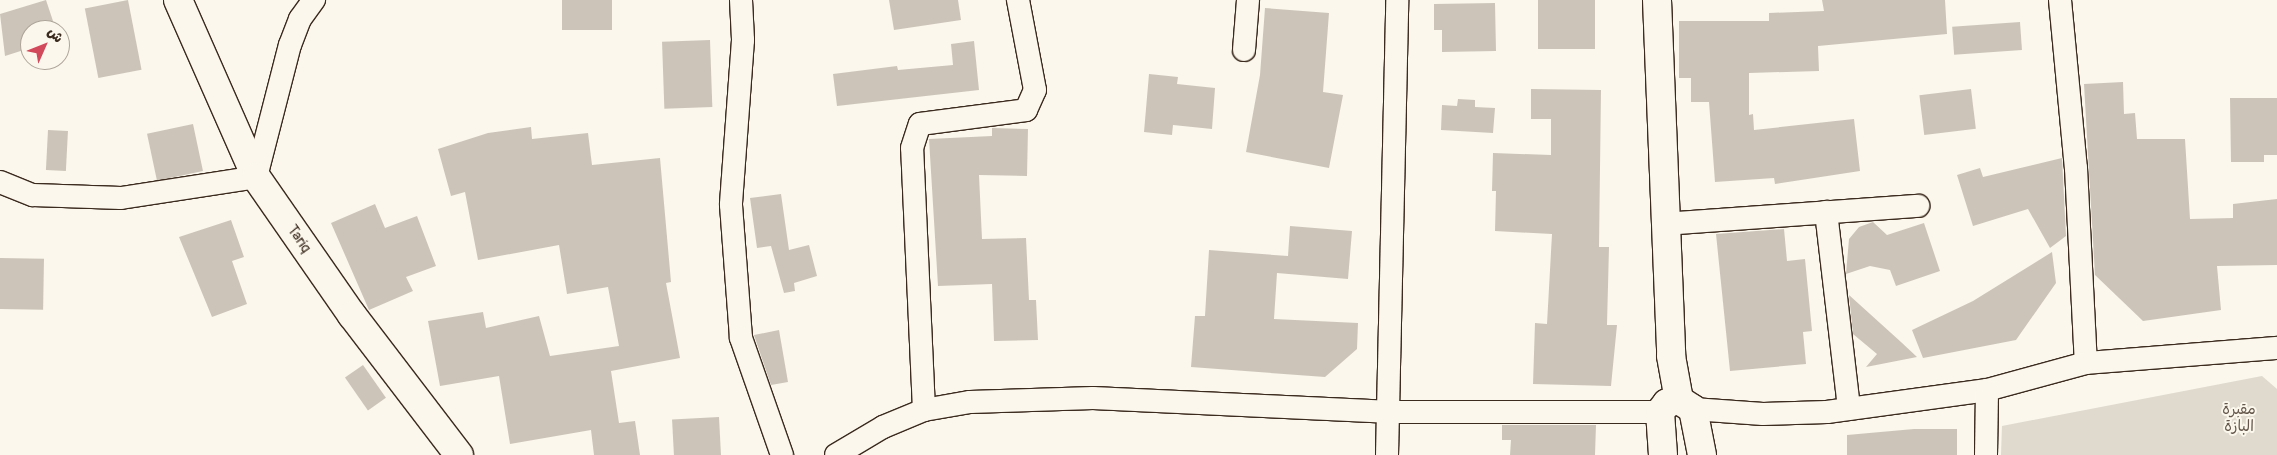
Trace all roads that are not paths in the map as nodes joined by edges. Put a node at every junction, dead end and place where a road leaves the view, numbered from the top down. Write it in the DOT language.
graph roads {
  1 [pos="178,0"];
  2 [pos="314,0"];
  3 [pos="741,0"];
  4 [pos="1018,0"];
  5 [pos="1248,0"];
  6 [pos="1397,0"];
  7 [pos="1657,0"];
  8 [pos="2060,0"];
  9 [pos="1244,50"];
  10 [pos="256,177"];
  11 [pos="0,182"];
  12 [pos="1918,206"];
  13 [pos="1826,212"];
  14 [pos="1664,224"];
  15 [pos="2277,348"];
  16 [pos="2086,363"];
  17 [pos="1987,390"];
  18 [pos="1677,407"];
  19 [pos="1849,409"];
  20 [pos="924,410"];
  21 [pos="1387,412"];
  22 [pos="459,455"];
  23 [pos="782,455"];
  24 [pos="836,455"];
  25 [pos="1387,455"];
  26 [pos="1663,455"];
  27 [pos="1702,455"];
  28 [pos="1986,455"];
  1 -- 10 [label="main road, Tariq"];
  2 -- 10 [label="street"];
  3 -- 23 [label="street"];
  4 -- 20 [label="street"];
  5 -- 9 [label="street"];
  6 -- 21 [label="street"];
  7 -- 14 [label="main road"];
  8 -- 16 [label="street"];
  10 -- 11 [label="street"];
  10 -- 22 [label="main road, Tariq"];
  12 -- 13 [label="street"];
  13 -- 14 [label="street"];
  13 -- 19 [label="street"];
  14 -- 18 [label="main road"];
  15 -- 16 [label="street"];
  16 -- 17 [label="street"];
  17 -- 19 [label="street"];
  17 -- 28 [label="street"];
  18 -- 19 [label="street"];
  18 -- 21 [label="street"];
  18 -- 26 [label="main road"];
  18 -- 27 [label="main road"];
  20 -- 21 [label="street"];
  20 -- 24 [label="street"];
  21 -- 25 [label="street"];
}
